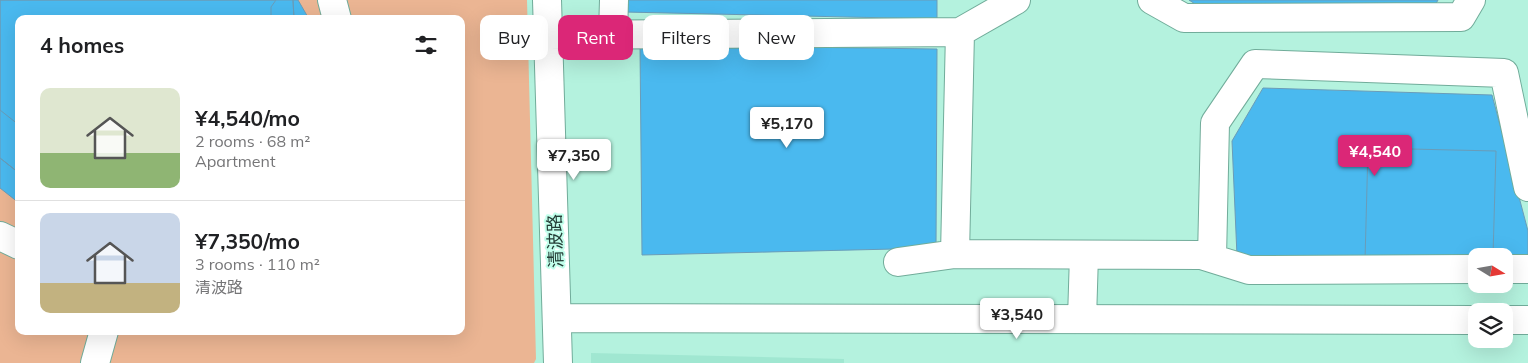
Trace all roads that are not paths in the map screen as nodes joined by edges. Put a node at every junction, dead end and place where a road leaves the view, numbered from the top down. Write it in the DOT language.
graph roads {
  1 [pos="332,0"];
  2 [pos="547,0"];
  3 [pos="614,0"];
  4 [pos="1016,0"];
  5 [pos="1152,0"];
  6 [pos="1470,0"];
  7 [pos="337,15"];
  8 [pos="547,15"];
  9 [pos="614,15"];
  10 [pos="960,32"];
  11 [pos="633,34"];
  12 [pos="548,35"];
  13 [pos="558,35"];
  14 [pos="1528,187"];
  15 [pos="0,236"];
  16 [pos="15,243"];
  17 [pos="954,254"];
  18 [pos="1084,255"];
  19 [pos="1212,258"];
  20 [pos="898,262"];
  21 [pos="1468,269"];
  22 [pos="1513,269"];
  23 [pos="1528,269"];
  24 [pos="557,318"];
  25 [pos="1082,319"];
  26 [pos="1468,320"];
  27 [pos="1513,320"];
  28 [pos="1528,320"];
  29 [pos="103,335"];
  30 [pos="95,363"];
  31 [pos="558,363"];
  1 -- 7 [label="street"];
  2 -- 8 [label="street, 清波路"];
  3 -- 9 [label="street"];
  4 -- 10 [label="street"];
  5 -- 6 [label="street"];
  10 -- 11 [label="street"];
  10 -- 17 [label="street"];
  12 -- 13 [label="street"];
  12 -- 24 [label="street, 清波路"];
  14 -- 19 [label="street"];
  15 -- 16 [label="street"];
  17 -- 18 [label="street"];
  17 -- 20 [label="street"];
  18 -- 19 [label="street"];
  18 -- 25 [label="street"];
  19 -- 21 [label="street"];
  22 -- 23 [label="street"];
  24 -- 25 [label="street"];
  24 -- 31 [label="street, 清波路"];
  25 -- 26 [label="street"];
  27 -- 28 [label="street"];
  29 -- 30 [label="street"];
}
